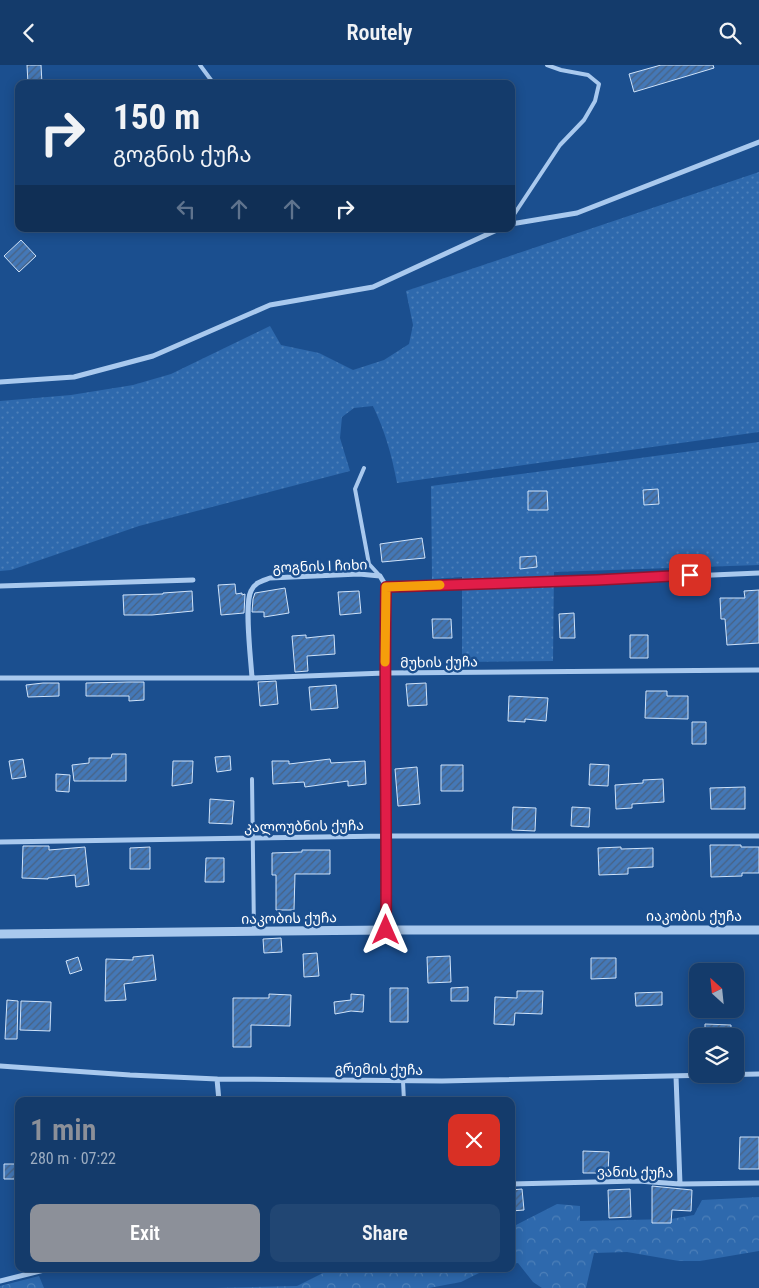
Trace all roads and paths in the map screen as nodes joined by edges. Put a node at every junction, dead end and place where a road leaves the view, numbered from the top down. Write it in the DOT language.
graph roads {
  1 [pos="200,65"];
  2 [pos="547,65"];
  3 [pos="211,80"];
  4 [pos="759,141"];
  5 [pos="515,213"];
  6 [pos="515,223"];
  7 [pos="492,232"];
  8 [pos="0,382"];
  9 [pos="364,468"];
  10 [pos="759,573"];
  11 [pos="380,576"];
  12 [pos="193,580"];
  13 [pos="0,586"];
  14 [pos="386,587"];
  15 [pos="759,670"];
  16 [pos="385,673"];
  17 [pos="0,678"];
  18 [pos="252,678"];
  19 [pos="252,779"];
  20 [pos="387,836"];
  21 [pos="759,836"];
  22 [pos="253,839"];
  23 [pos="0,842"];
  24 [pos="386,930"];
  25 [pos="759,930"];
  26 [pos="254,932"];
  27 [pos="0,934"];
  28 [pos="0,1066"];
  29 [pos="759,1074"];
  30 [pos="676,1076"];
  31 [pos="217,1079"];
  32 [pos="403,1081"];
  33 [pos="219,1097"];
  34 [pos="404,1097"];
  35 [pos="759,1183"];
  36 [pos="515,1184"];
  37 [pos="680,1184"];
  38 [pos="36,1272"];
  39 [pos="0,1281"];
  1 -- 3 [label="lane"];
  2 -- 5 [label="lane"];
  4 -- 6 [label="street"];
  7 -- 8 [label="street"];
  9 -- 11 [label="lane"];
  10 -- 14 [label="street"];
  11 -- 14 [label="street, გოგნის I ჩიხი"];
  11 -- 18 [label="street, გოგნის I ჩიხი"];
  12 -- 13 [label="street"];
  14 -- 16 [label="street"];
  15 -- 16 [label="street, მუხის ქუჩა"];
  16 -- 18 [label="street, მუხის ქუჩა"];
  16 -- 20 [label="street"];
  17 -- 18 [label="street, მუხის ქუჩა"];
  19 -- 22 [label="lane"];
  20 -- 21 [label="street, კალოუბნის ქუჩა"];
  20 -- 22 [label="street, კალოუბნის ქუჩა"];
  20 -- 24 [label="street"];
  22 -- 23 [label="street, კალოუბნის ქუჩა"];
  22 -- 26 [label="lane"];
  24 -- 25 [label="street, იაკობის ქუჩა"];
  24 -- 26 [label="street, იაკობის ქუჩა"];
  26 -- 27 [label="street, იაკობის ქუჩა"];
  28 -- 31 [label="street, გრემის ქუჩა"];
  29 -- 30 [label="street, გრემის ქუჩა"];
  30 -- 32 [label="street, გრემის ქუჩა"];
  30 -- 37 [label="street"];
  31 -- 32 [label="street, გრემის ქუჩა"];
  31 -- 33 [label="street"];
  32 -- 34 [label="lane"];
  35 -- 37 [label="street, ვანის ქუჩა"];
  36 -- 37 [label="street, ვანის ქუჩა"];
  38 -- 39 [label="street"];
}
